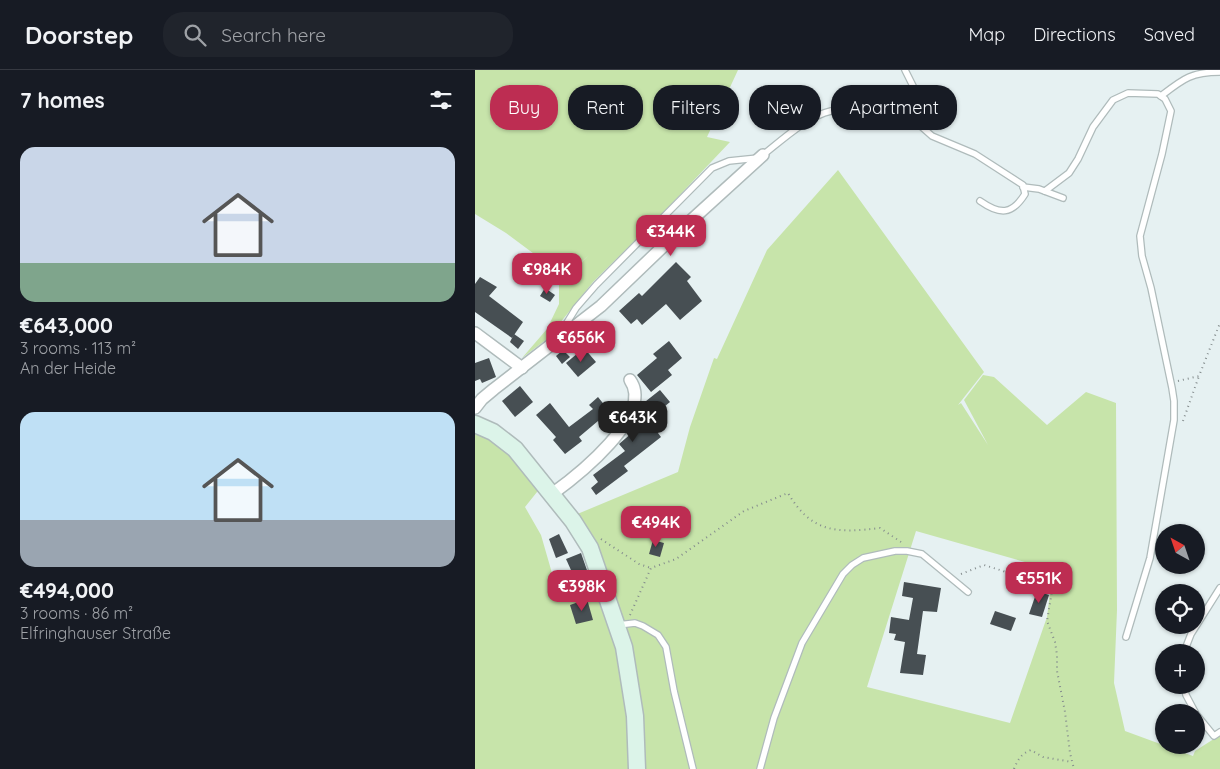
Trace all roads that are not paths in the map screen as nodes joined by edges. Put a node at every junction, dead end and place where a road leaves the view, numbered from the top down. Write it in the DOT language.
graph roads {
  1 [pos="905,70"];
  2 [pos="1220,72"];
  3 [pos="912,85"];
  4 [pos="1161,96"];
  5 [pos="831,112"];
  6 [pos="925,130"];
  7 [pos="761,156"];
  8 [pos="1023,187"];
  9 [pos="1045,191"];
  10 [pos="1063,198"];
  11 [pos="980,201"];
  12 [pos="475,333"];
  13 [pos="555,342"];
  14 [pos="522,368"];
  15 [pos="630,380"];
  16 [pos="475,408"];
  17 [pos="475,424"];
  18 [pos="552,494"];
  19 [pos="1220,588"];
  20 [pos="968,592"];
  21 [pos="621,624"];
  22 [pos="1126,638"];
  23 [pos="1187,644"];
  24 [pos="1205,724"];
  25 [pos="1220,732"];
  26 [pos="637,769"];
  27 [pos="693,769"];
  28 [pos="761,769"];
  1 -- 3 [label="lane"];
  2 -- 4 [label="lane"];
  4 -- 9 [label="lane"];
  4 -- 22 [label="lane"];
  5 -- 7 [label="lane"];
  6 -- 8 [label="lane"];
  7 -- 13 [label="street"];
  7 -- 13 [label="lane"];
  8 -- 9 [label="lane"];
  8 -- 11 [label="lane"];
  9 -- 10 [label="lane"];
  12 -- 14 [label="street"];
  13 -- 14 [label="street"];
  14 -- 16 [label="street"];
  15 -- 18 [label="street"];
  17 -- 18 [label="main road"];
  18 -- 21 [label="main road"];
  19 -- 23 [label="lane"];
  20 -- 28 [label="lane"];
  21 -- 26 [label="main road"];
  21 -- 27 [label="lane"];
  24 -- 25 [label="lane"];
}
